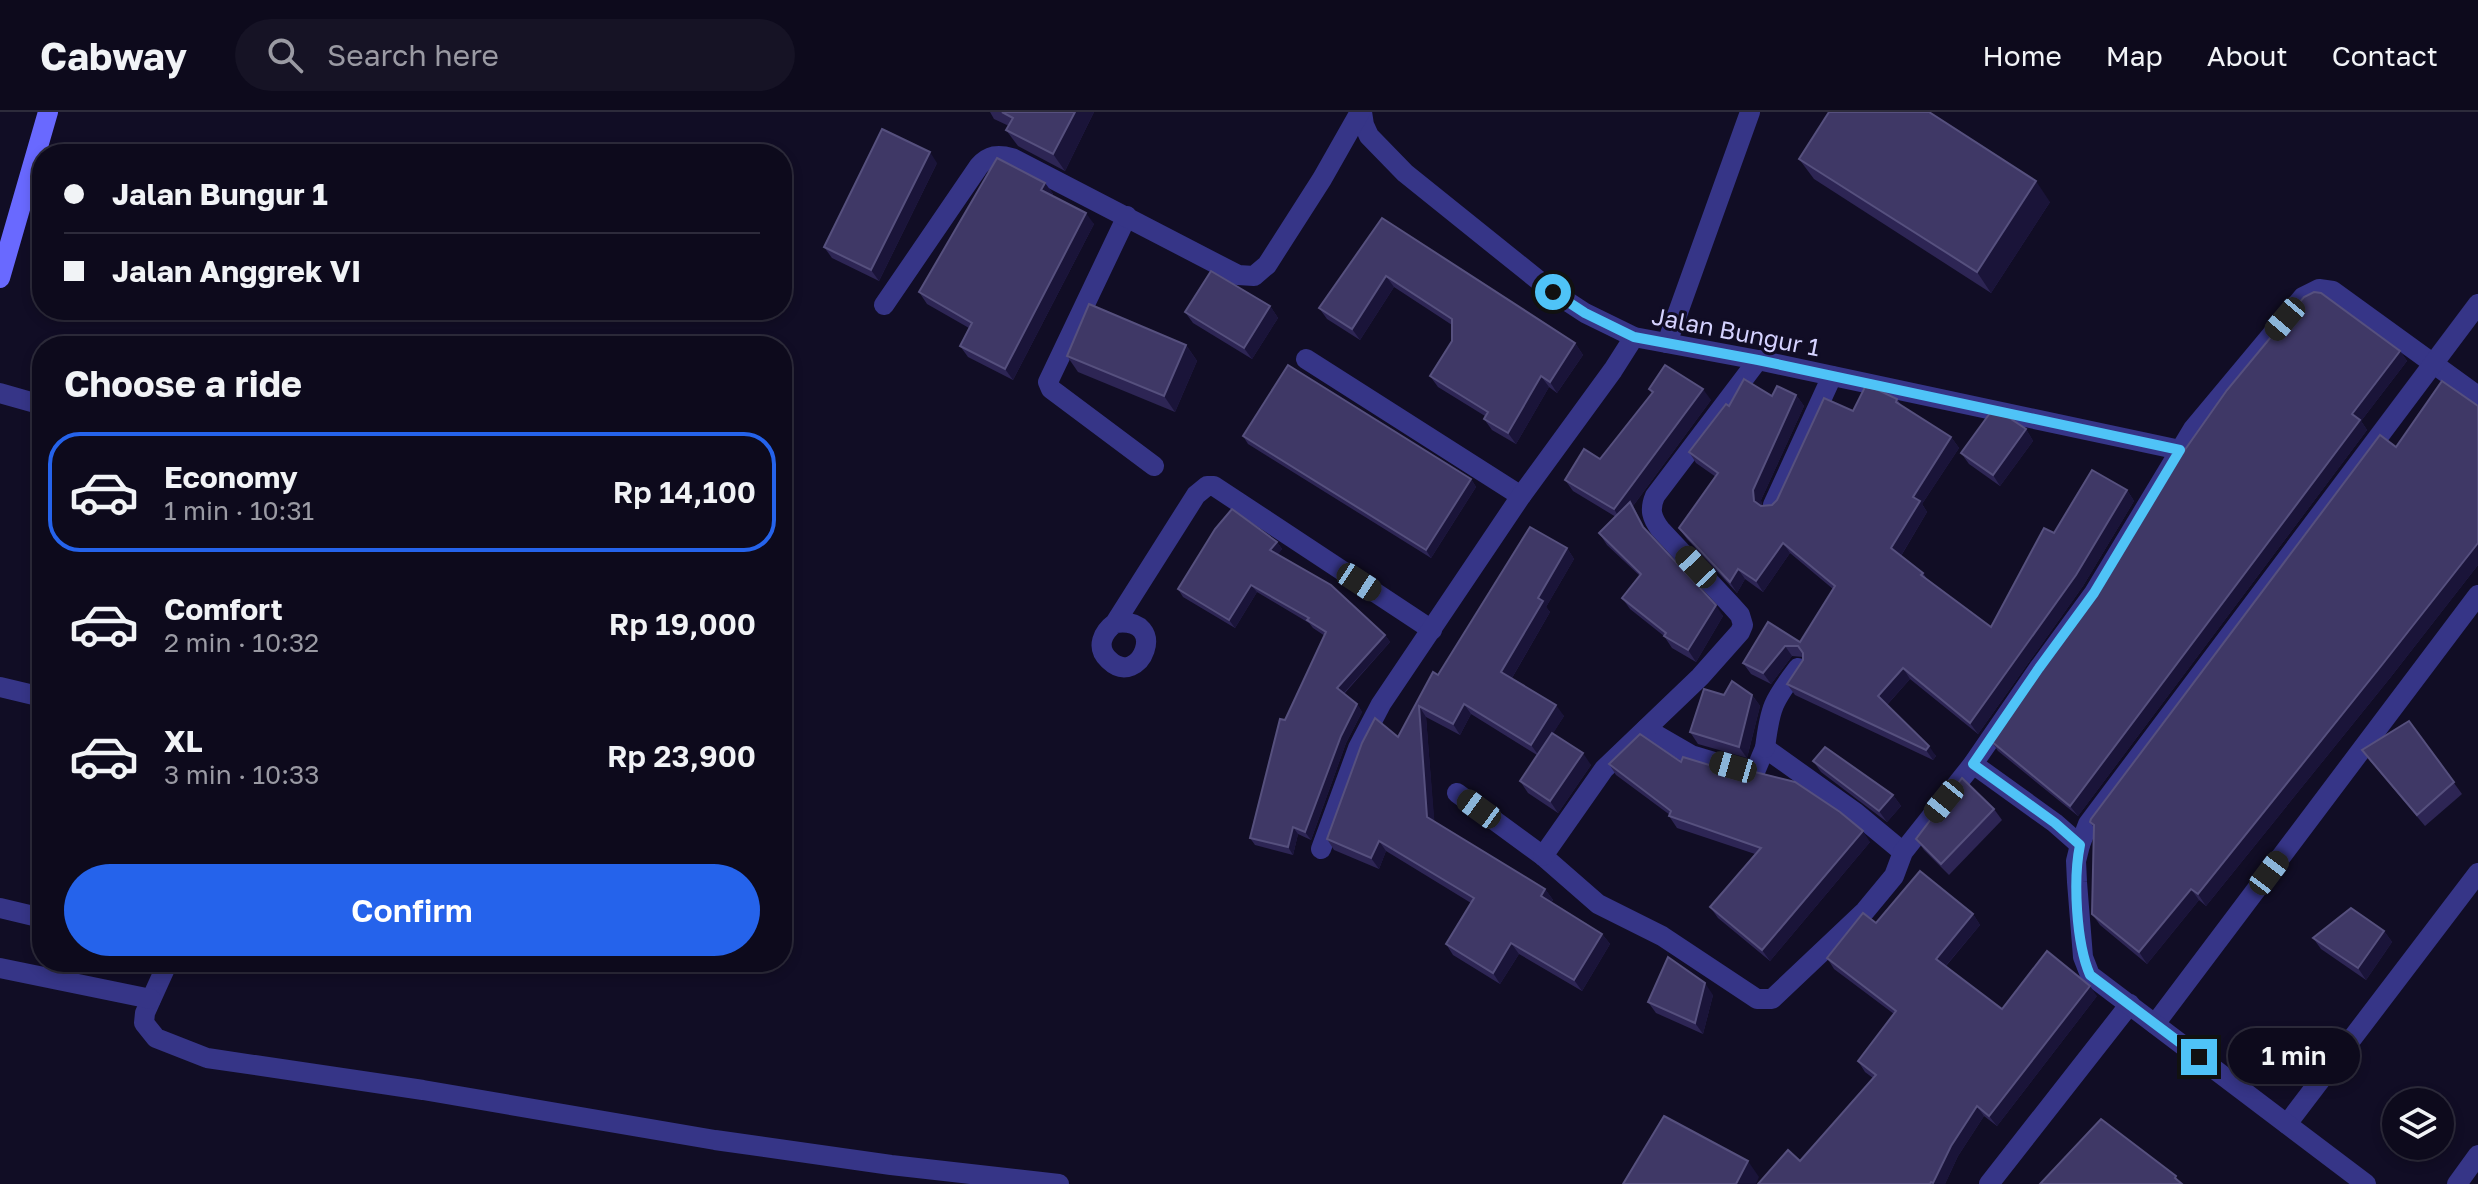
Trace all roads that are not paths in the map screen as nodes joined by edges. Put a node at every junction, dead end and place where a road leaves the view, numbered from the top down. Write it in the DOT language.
graph roads {
  1 [pos="48,112"];
  2 [pos="1361,112"];
  3 [pos="1750,112"];
  4 [pos="39,144"];
  5 [pos="32,167"];
  6 [pos="1127,216"];
  7 [pos="0,278"];
  8 [pos="2478,304"];
  9 [pos="884,305"];
  10 [pos="1634,337"];
  11 [pos="1667,343"];
  12 [pos="1306,359"];
  13 [pos="1758,360"];
  14 [pos="2434,363"];
  15 [pos="1832,376"];
  16 [pos="0,393"];
  17 [pos="2478,396"];
  18 [pos="32,402"];
  19 [pos="2180,450"];
  20 [pos="1154,466"];
  21 [pos="1521,496"];
  22 [pos="1773,505"];
  23 [pos="2478,595"];
  24 [pos="1115,623"];
  25 [pos="1432,630"];
  26 [pos="1798,668"];
  27 [pos="0,687"];
  28 [pos="32,695"];
  29 [pos="1646,729"];
  30 [pos="1765,748"];
  31 [pos="1973,764"];
  32 [pos="1457,793"];
  33 [pos="2080,845"];
  34 [pos="1321,849"];
  35 [pos="1903,852"];
  36 [pos="1543,856"];
  37 [pos="2478,873"];
  38 [pos="0,908"];
  39 [pos="32,916"];
  40 [pos="0,968"];
  41 [pos="163,972"];
  42 [pos="151,999"];
  43 [pos="2130,1004"];
  44 [pos="2155,1024"];
  45 [pos="2287,1124"];
  46 [pos="2478,1155"];
  47 [pos="1059,1184"];
  48 [pos="1989,1184"];
  49 [pos="2366,1184"];
  50 [pos="2457,1184"];
  1 -- 4 [label="street"];
  2 -- 6 [label="street"];
  2 -- 10 [label="street, Jalan Bungur 1"];
  3 -- 11 [label="street"];
  5 -- 7 [label="street"];
  6 -- 9 [label="street"];
  6 -- 20 [label="street"];
  8 -- 14 [label="street"];
  10 -- 11 [label="street, Jalan Bungur 1"];
  10 -- 21 [label="street"];
  11 -- 13 [label="street, Jalan Bungur 1"];
  12 -- 21 [label="street"];
  13 -- 15 [label="street, Jalan Bungur 1"];
  13 -- 29 [label="street"];
  14 -- 17 [label="street"];
  14 -- 19 [label="street"];
  14 -- 33 [label="street"];
  15 -- 19 [label="street, Jalan Bungur 1"];
  15 -- 22 [label="street"];
  16 -- 18 [label="street"];
  19 -- 31 [label="street"];
  21 -- 25 [label="street"];
  23 -- 44 [label="street"];
  24 -- 25 [label="street"];
  25 -- 34 [label="street"];
  26 -- 30 [label="street"];
  27 -- 28 [label="street"];
  29 -- 30 [label="street"];
  29 -- 36 [label="street"];
  30 -- 35 [label="street"];
  31 -- 33 [label="street"];
  31 -- 35 [label="street"];
  32 -- 36 [label="street"];
  33 -- 43 [label="street"];
  35 -- 36 [label="street"];
  37 -- 45 [label="street"];
  38 -- 39 [label="street"];
  40 -- 42 [label="street"];
  41 -- 42 [label="street"];
  42 -- 47 [label="street"];
  43 -- 44 [label="street"];
  43 -- 48 [label="street"];
  44 -- 45 [label="street"];
  45 -- 49 [label="street"];
  46 -- 50 [label="street"];
}
